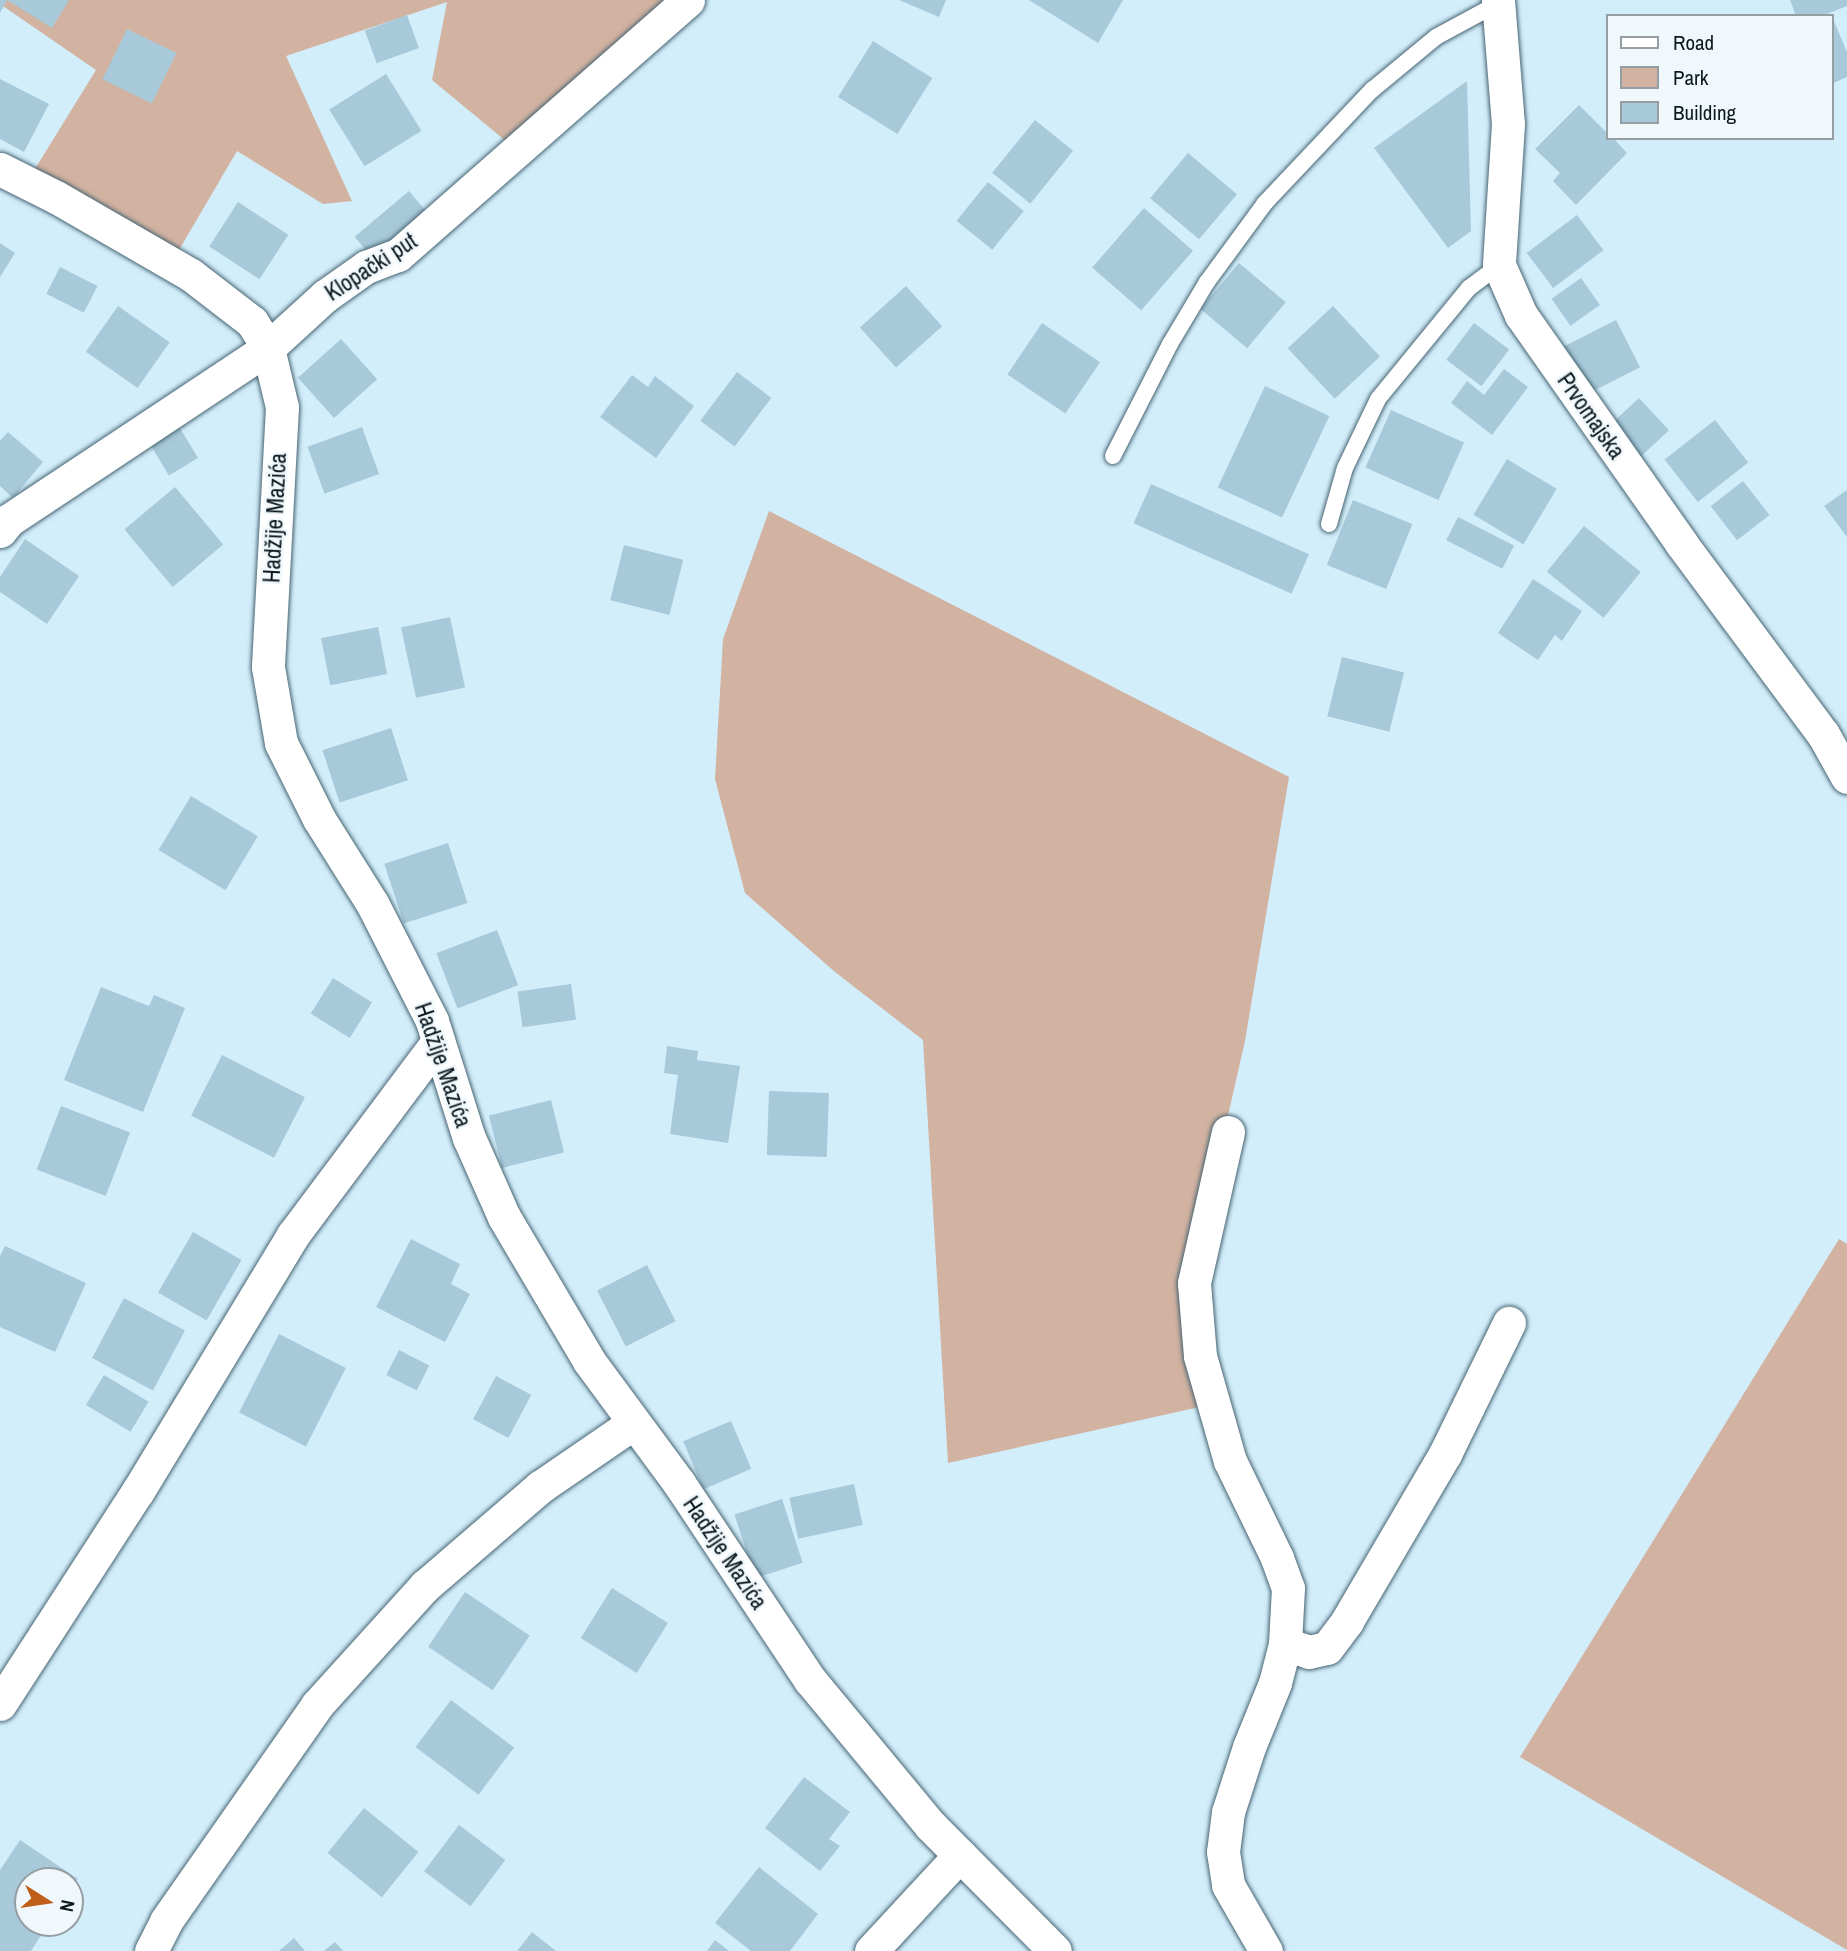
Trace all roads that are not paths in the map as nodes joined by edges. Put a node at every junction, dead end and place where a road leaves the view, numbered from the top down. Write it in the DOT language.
graph roads {
  1 [pos="688,0"];
  2 [pos="1498,1"];
  3 [pos="0,169"];
  4 [pos="1499,265"];
  5 [pos="268,348"];
  6 [pos="1113,456"];
  7 [pos="1329,524"];
  8 [pos="0,531"];
  9 [pos="1847,778"];
  10 [pos="438,1041"];
  11 [pos="1228,1132"];
  12 [pos="1509,1323"];
  13 [pos="632,1424"];
  14 [pos="1285,1644"];
  15 [pos="0,1704"];
  16 [pos="960,1855"];
  17 [pos="151,1951"];
  18 [pos="871,1951"];
  19 [pos="1055,1951"];
  20 [pos="1266,1951"];
  1 -- 5 [label="street, Klopački put"];
  2 -- 4 [label="street, Prvomajska"];
  2 -- 6 [label="lane"];
  3 -- 5 [label="street, Hadžije Mazića"];
  4 -- 7 [label="lane"];
  4 -- 9 [label="street, Prvomajska"];
  5 -- 8 [label="street, Klopački put"];
  5 -- 10 [label="street, Hadžije Mazića"];
  10 -- 13 [label="street, Hadžije Mazića"];
  10 -- 15 [label="street"];
  11 -- 14 [label="street"];
  12 -- 14 [label="street"];
  13 -- 16 [label="street, Hadžije Mazića"];
  13 -- 17 [label="street"];
  14 -- 20 [label="street"];
  16 -- 18 [label="street"];
  16 -- 19 [label="street, Hadžije Mazića"];
}
